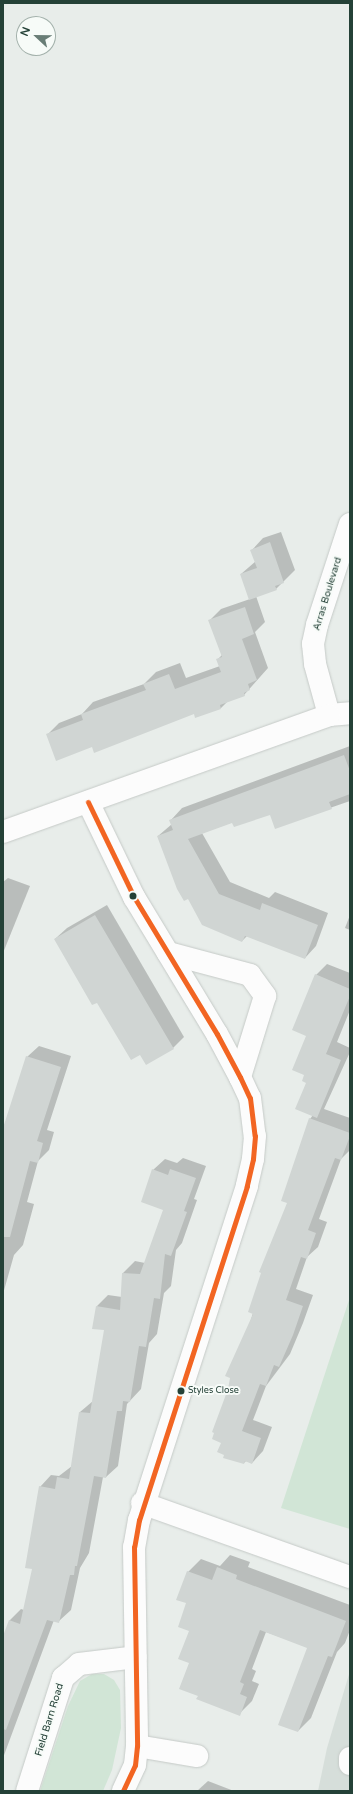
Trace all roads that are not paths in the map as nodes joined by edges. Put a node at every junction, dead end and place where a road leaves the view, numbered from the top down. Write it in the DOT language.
graph roads {
  1 [pos="350,524"];
  2 [pos="340,714"];
  3 [pos="88,802"];
  4 [pos="3,832"];
  5 [pos="168,952"];
  6 [pos="240,1076"];
  7 [pos="142,1503"];
  8 [pos="350,1577"];
  9 [pos="136,1657"];
  10 [pos="138,1746"];
  11 [pos="197,1756"];
  12 [pos="350,1758"];
  13 [pos="350,1764"];
  14 [pos="27,1791"];
  15 [pos="123,1791"];
  1 -- 2 [label="street, Arras Boulevard"];
  2 -- 3 [label="street"];
  3 -- 4 [label="street"];
  3 -- 5 [label="street"];
  5 -- 6 [label="street"];
  5 -- 6 [label="street"];
  6 -- 7 [label="street"];
  7 -- 8 [label="street"];
  7 -- 9 [label="street"];
  9 -- 10 [label="street"];
  9 -- 14 [label="street, Field Barn Road"];
  10 -- 11 [label="street"];
  10 -- 15 [label="street"];
  12 -- 13 [label="street"];
}
